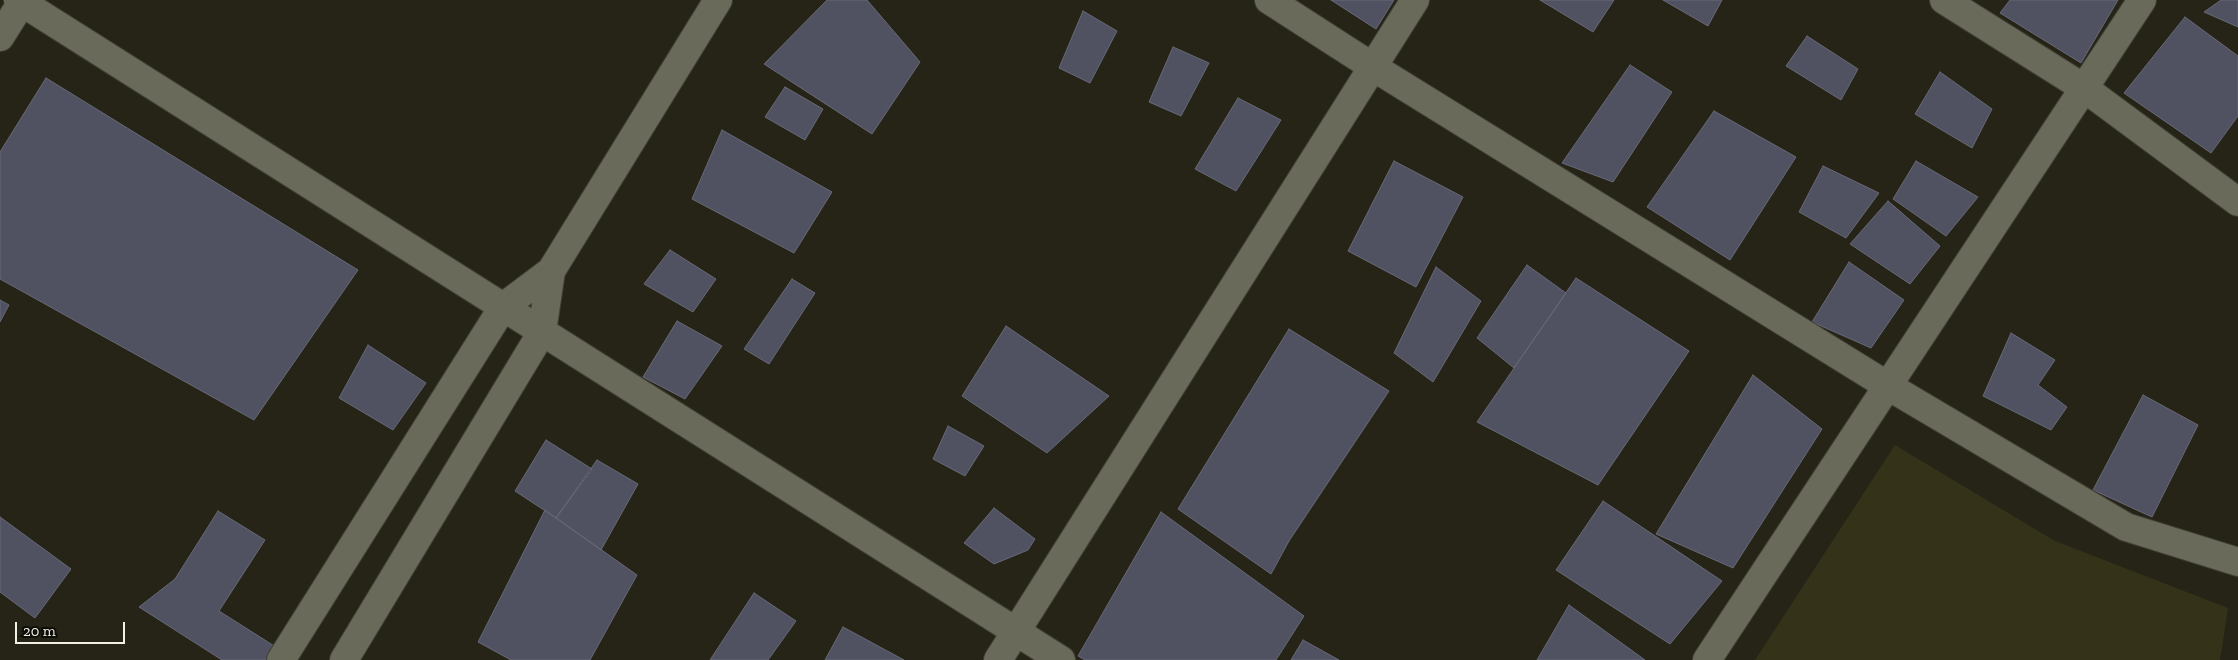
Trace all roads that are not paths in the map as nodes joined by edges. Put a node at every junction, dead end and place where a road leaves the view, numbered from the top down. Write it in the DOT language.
graph roads {
  1 [pos="718,0"];
  2 [pos="1269,0"];
  3 [pos="1415,0"];
  4 [pos="1944,0"];
  5 [pos="2142,0"];
  6 [pos="20,1"];
  7 [pos="0,37"];
  8 [pos="1373,67"];
  9 [pos="2084,88"];
  10 [pos="2238,202"];
  11 [pos="551,271"];
  12 [pos="503,307"];
  13 [pos="542,332"];
  14 [pos="1888,386"];
  15 [pos="2238,562"];
  16 [pos="1016,632"];
  17 [pos="281,660"];
  18 [pos="344,660"];
  19 [pos="998,660"];
  20 [pos="1061,660"];
  21 [pos="1707,660"];
  1 -- 11 [label="street"];
  2 -- 8 [label="street"];
  3 -- 8 [label="street"];
  4 -- 9 [label="street"];
  5 -- 9 [label="street"];
  6 -- 7 [label="street"];
  6 -- 12 [label="street"];
  8 -- 14 [label="street"];
  8 -- 16 [label="street"];
  9 -- 10 [label="street"];
  9 -- 14 [label="street"];
  11 -- 12 [label="street"];
  11 -- 13 [label="street"];
  12 -- 13 [label="street"];
  12 -- 17 [label="street"];
  13 -- 16 [label="street"];
  13 -- 18 [label="street"];
  14 -- 15 [label="street"];
  14 -- 21 [label="street"];
  16 -- 19 [label="street"];
  16 -- 20 [label="street"];
}
